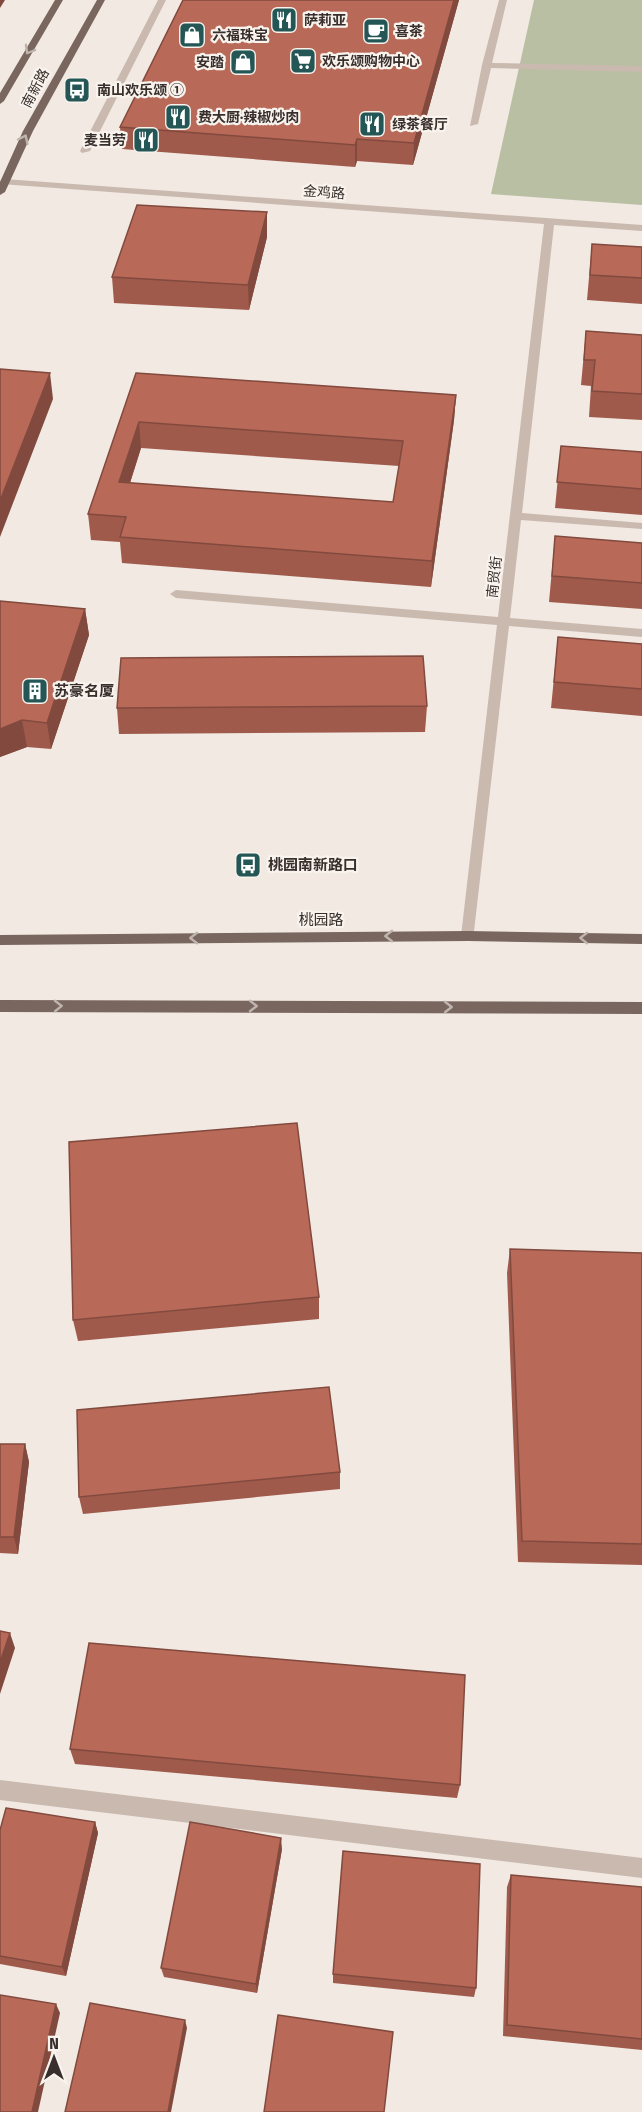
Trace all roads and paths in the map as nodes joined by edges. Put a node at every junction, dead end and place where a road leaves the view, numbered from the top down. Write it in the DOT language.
graph roads {
  1 [pos="59,0"];
  2 [pos="101,0"];
  3 [pos="162,0"];
  4 [pos="502,0"];
  5 [pos="486,65"];
  6 [pos="642,69"];
  7 [pos="0,101"];
  8 [pos="473,124"];
  9 [pos="85,151"];
  10 [pos="2,187"];
  11 [pos="549,222"];
  12 [pos="642,228"];
  13 [pos="516,516"];
  14 [pos="642,526"];
  15 [pos="176,594"];
  16 [pos="504,622"];
  17 [pos="642,633"];
  18 [pos="468,936"];
  19 [pos="642,939"];
  20 [pos="0,940"];
  21 [pos="0,1006"];
  22 [pos="642,1008"];
  23 [pos="0,1790"];
  24 [pos="642,1868"];
  1 -- 7 [label="main road, 南新路, one-way"];
  10 -- 2 [label="main road, 南新路, one-way"];
  3 -- 9 [label="street"];
  4 -- 5 [label="street"];
  5 -- 6 [label="street"];
  5 -- 8 [label="street"];
  10 -- 11 [label="street, 金鸡路"];
  11 -- 12 [label="street, 金鸡路"];
  11 -- 13 [label="street, 南贸街"];
  13 -- 14 [label="street"];
  13 -- 16 [label="street, 南贸街"];
  15 -- 16 [label="street"];
  16 -- 17 [label="street"];
  16 -- 18 [label="street, 南贸街"];
  19 -- 18 [label="main road, 桃园路, one-way"];
  18 -- 20 [label="main road, 桃园路, one-way"];
  21 -- 22 [label="main road, one-way"];
  23 -- 24 [label="street"];
}
